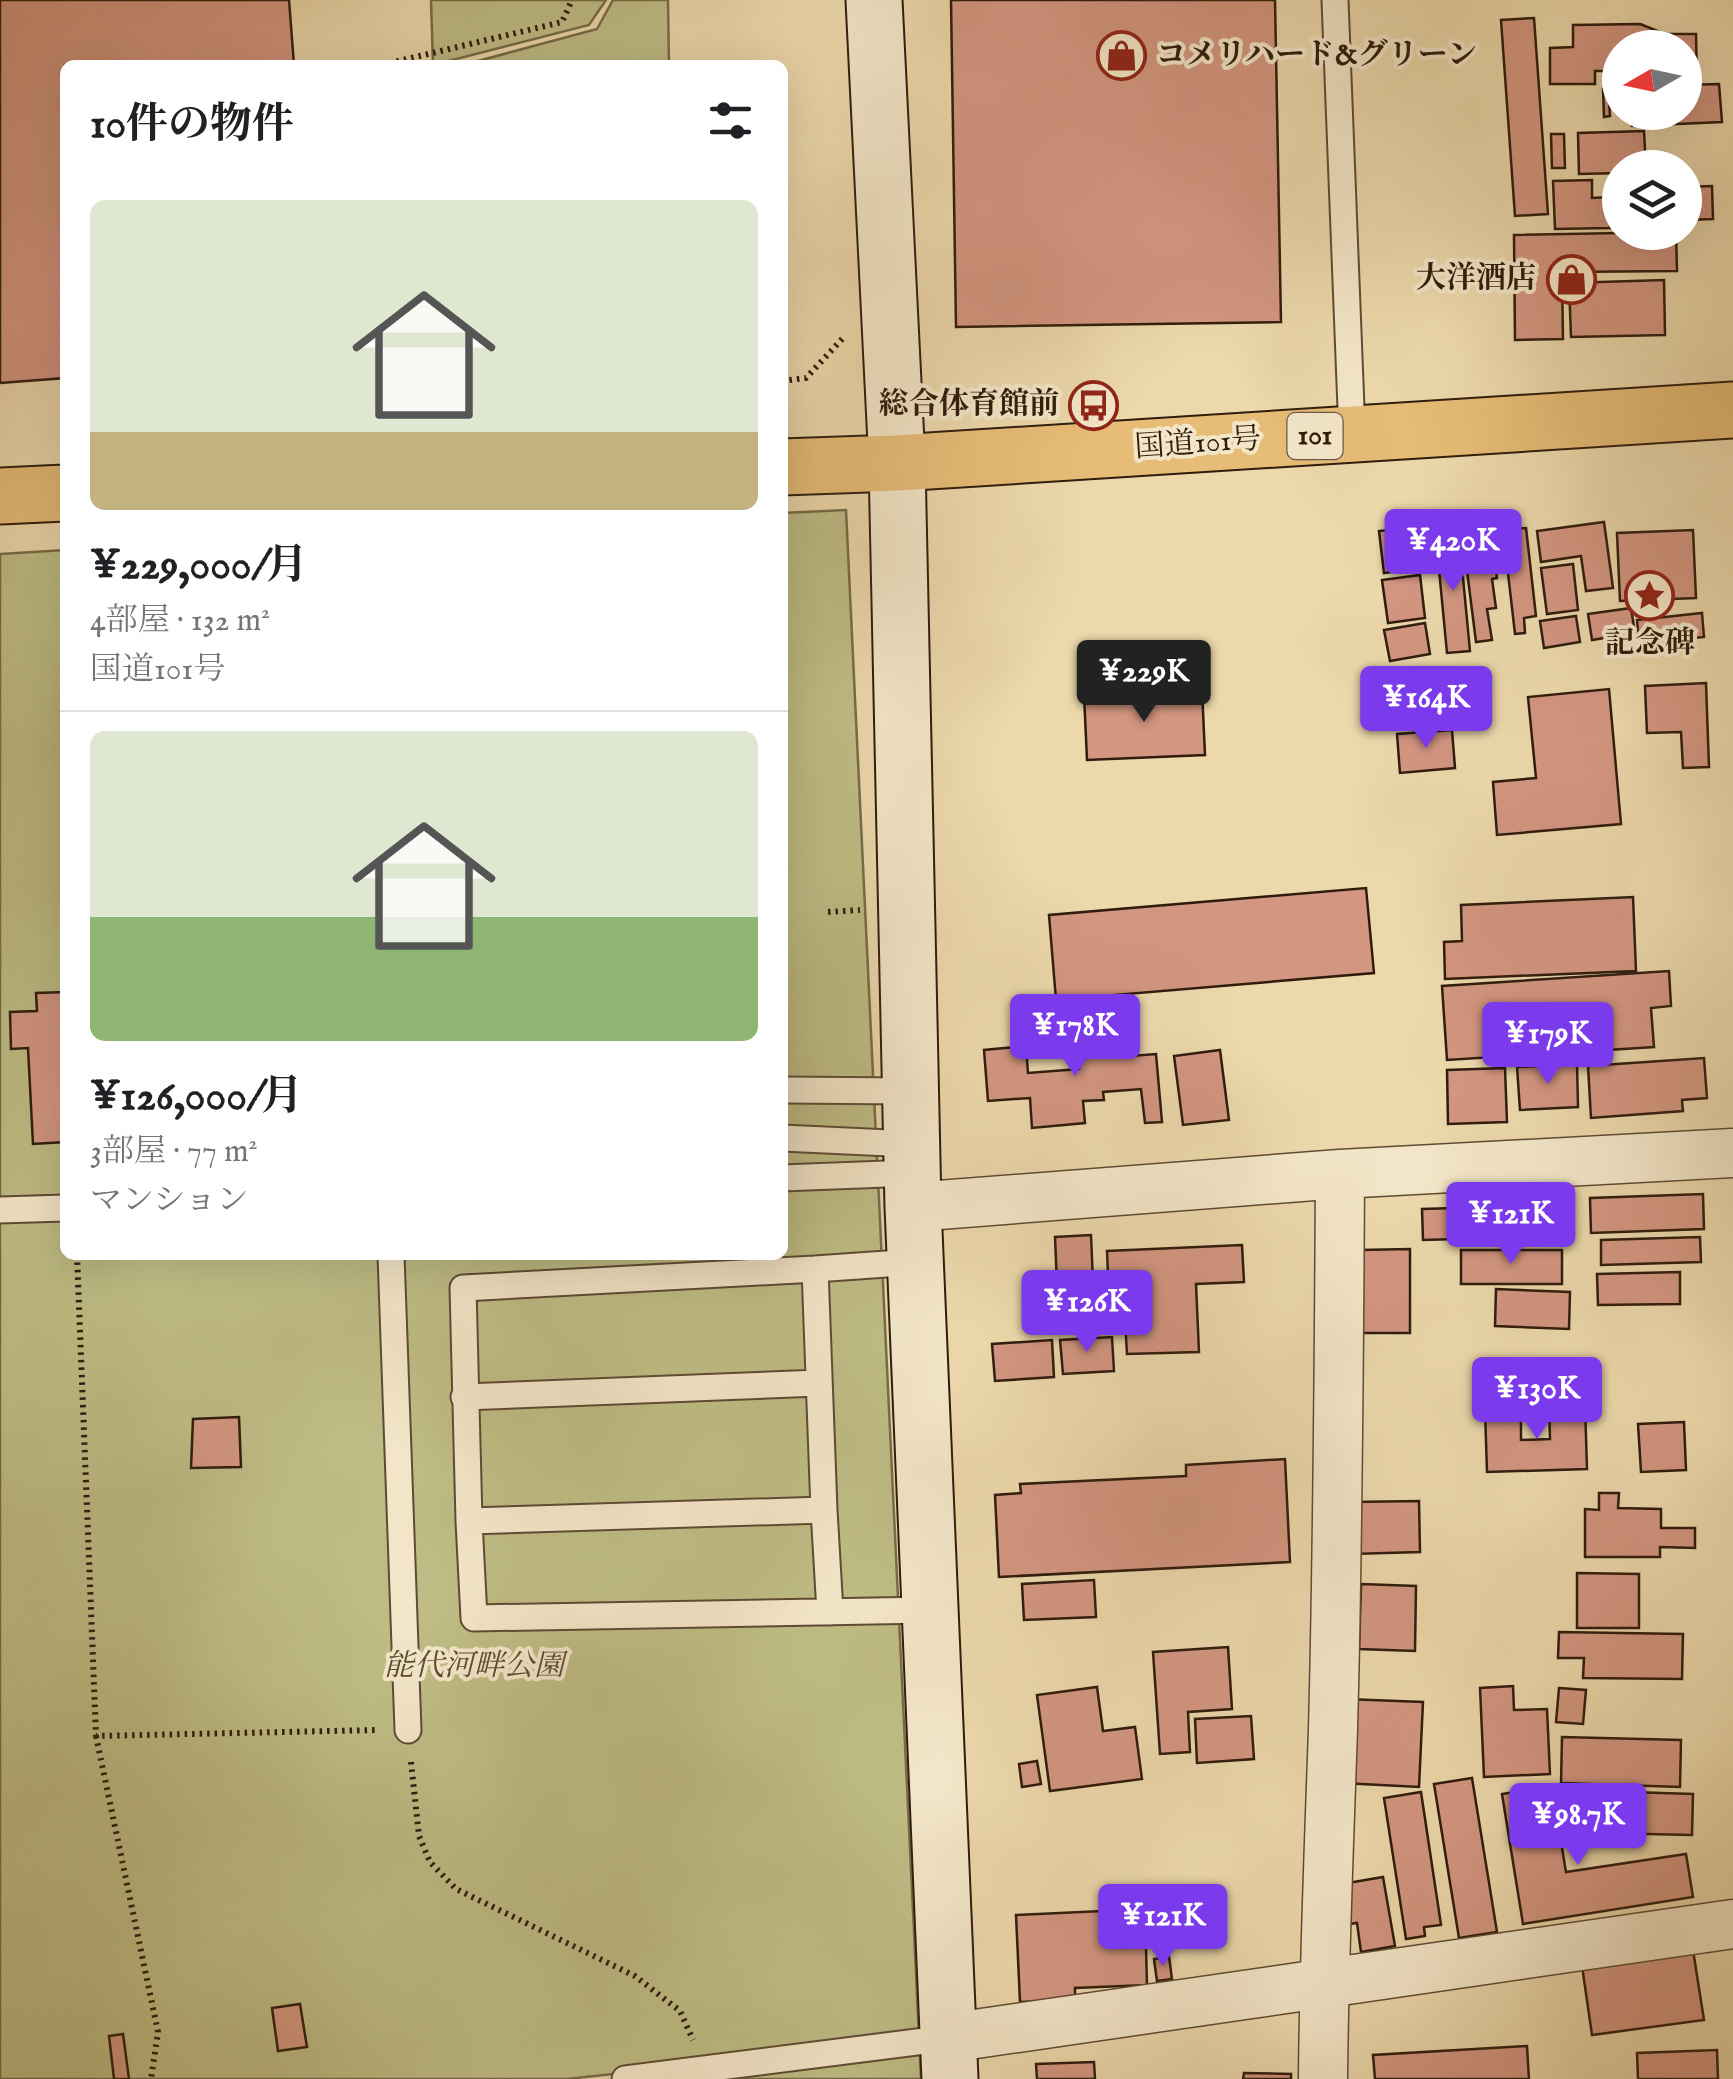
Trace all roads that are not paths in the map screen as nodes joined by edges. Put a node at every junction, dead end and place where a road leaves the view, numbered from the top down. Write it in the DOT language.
graph roads {
  1 [pos="874,0"];
  2 [pos="1335,0"];
  3 [pos="1733,410"];
  4 [pos="1352,434"];
  5 [pos="897,462"];
  6 [pos="788,467"];
  7 [pos="60,493"];
  8 [pos="0,496"];
  9 [pos="788,1093"];
  10 [pos="788,1139"];
  11 [pos="1733,1153"];
  12 [pos="911,1154"];
  13 [pos="1340,1174"];
  14 [pos="788,1177"];
  15 [pos="60,1208"];
  16 [pos="0,1210"];
  17 [pos="391,1260"];
  18 [pos="915,1262"];
  19 [pos="815,1268"];
  20 [pos="819,1384"];
  21 [pos="464,1397"];
  22 [pos="824,1510"];
  23 [pos="469,1520"];
  24 [pos="930,1610"];
  25 [pos="830,1612"];
  26 [pos="408,1730"];
  27 [pos="1733,1924"];
  28 [pos="1324,1983"];
  29 [pos="949,2058"];
  30 [pos="625,2079"];
  31 [pos="1323,2079"];
  1 -- 5 [label="street"];
  2 -- 4 [label="lane"];
  3 -- 4 [label="highway, 国道101号 / 101"];
  4 -- 5 [label="highway, 国道101号 / 101"];
  5 -- 6 [label="highway, 国道101号 / 101"];
  5 -- 12 [label="street"];
  7 -- 8 [label="highway"];
  9 -- 12 [label="lane"];
  10 -- 12 [label="lane"];
  11 -- 13 [label="street"];
  12 -- 13 [label="street"];
  12 -- 14 [label="lane"];
  12 -- 18 [label="street"];
  13 -- 28 [label="street"];
  15 -- 16 [label="lane"];
  17 -- 26 [label="lane"];
  18 -- 19 [label="lane"];
  18 -- 24 [label="street"];
  19 -- 20 [label="lane"];
  19 -- 21 [label="lane"];
  20 -- 21 [label="lane"];
  20 -- 22 [label="lane"];
  21 -- 23 [label="lane"];
  22 -- 23 [label="lane"];
  22 -- 25 [label="lane"];
  23 -- 25 [label="lane"];
  24 -- 25 [label="lane"];
  24 -- 29 [label="street"];
  27 -- 28 [label="street"];
  28 -- 29 [label="street"];
  28 -- 31 [label="street"];
  29 -- 30 [label="lane"];
}
